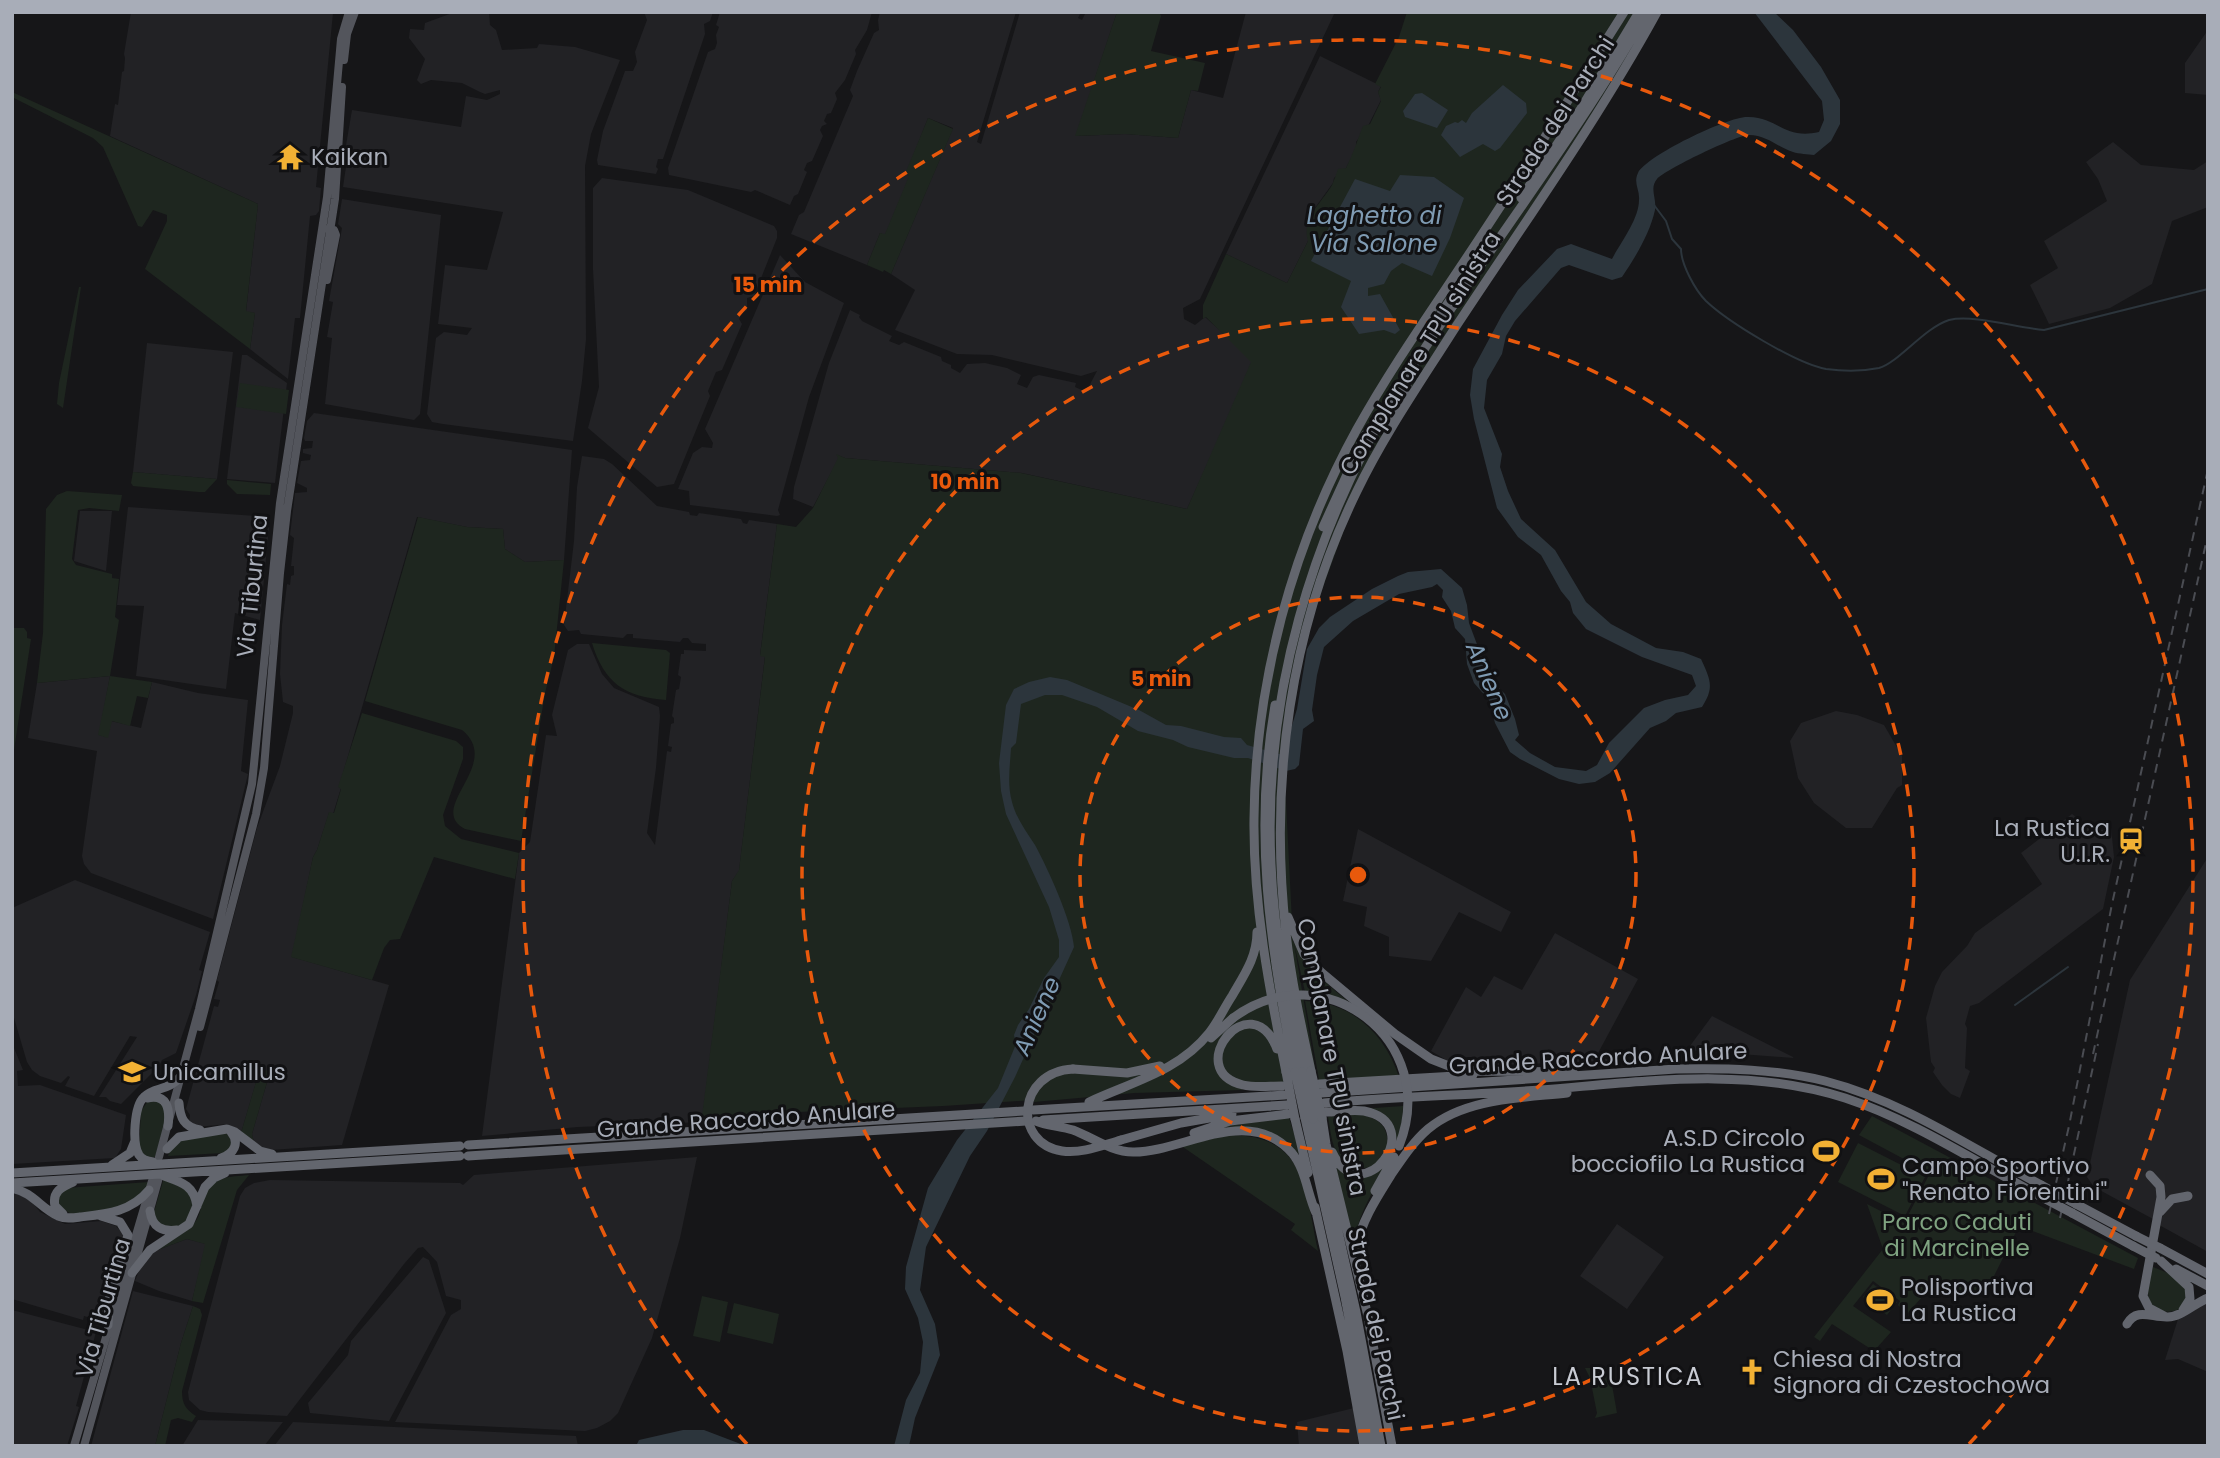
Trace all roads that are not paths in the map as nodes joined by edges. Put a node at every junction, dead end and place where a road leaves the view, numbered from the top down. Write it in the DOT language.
graph roads {
  1 [pos="349,12"];
  2 [pos="355,12"];
  3 [pos="1624,12"];
  4 [pos="1639,12"];
  5 [pos="1647,12"];
  6 [pos="1657,12"];
  7 [pos="1580,110"];
  8 [pos="1489,224"];
  9 [pos="326,228"];
  10 [pos="1488,256"];
  11 [pos="1357,489"];
  12 [pos="1299,623"];
  13 [pos="1269,781"];
  14 [pos="1256,880"];
  15 [pos="1283,906"];
  16 [pos="1223,1010"];
  17 [pos="1296,1070"];
  18 [pos="1502,1072"];
  19 [pos="1610,1074"];
  20 [pos="181,1076"];
  21 [pos="1620,1084"];
  22 [pos="1089,1101"];
  23 [pos="178,1102"];
  24 [pos="140,1103"];
  25 [pos="1071,1108"];
  26 [pos="1245,1108"];
  27 [pos="1290,1113"];
  28 [pos="1318,1114"];
  29 [pos="1028,1116"];
  30 [pos="168,1126"];
  31 [pos="227,1129"];
  32 [pos="206,1131"];
  33 [pos="1326,1136"];
  34 [pos="135,1139"];
  35 [pos="1170,1144"];
  36 [pos="165,1156"];
  37 [pos="295,1156"];
  38 [pos="209,1161"];
  39 [pos="106,1167"];
  40 [pos="233,1170"];
  41 [pos="12,1173"];
  42 [pos="2150,1175"];
  43 [pos="80,1179"];
  44 [pos="154,1181"];
  45 [pos="12,1186"];
  46 [pos="2040,1190"];
  47 [pos="2188,1196"];
  48 [pos="2074,1209"];
  49 [pos="150,1211"];
  50 [pos="196,1212"];
  51 [pos="1316,1213"];
  52 [pos="93,1216"];
  53 [pos="79,1217"];
  54 [pos="2158,1217"];
  55 [pos="183,1229"];
  56 [pos="1356,1248"];
  57 [pos="2159,1260"];
  58 [pos="132,1273"];
  59 [pos="2208,1273"];
  60 [pos="2208,1286"];
  61 [pos="2208,1298"];
  62 [pos="1364,1300"];
  63 [pos="2182,1311"];
  64 [pos="1348,1313"];
  65 [pos="2166,1317"];
  66 [pos="2127,1324"];
  67 [pos="107,1328"];
  68 [pos="74,1446"];
  69 [pos="84,1446"];
  70 [pos="1364,1446"];
  71 [pos="1373,1446"];
  72 [pos="1381,1446"];
  73 [pos="1392,1446"];
  1 -- 9 [label="main road, Via Tiburtina"];
  2 -- 9 [label="main road, Via Tiburtina"];
  3 -- 8 [label="highway"];
  4 -- 7 [label="highway, Strada dei Parchi"];
  5 -- 10 [label="highway, Strada dei Parchi"];
  6 -- 11 [label="highway, Complanare TPU sinistra"];
  7 -- 8 [label="highway"];
  7 -- 12 [label="highway, Strada dei Parchi"];
  8 -- 13 [label="highway"];
  9 -- 20 [label="main road, Via Tiburtina"];
  9 -- 23 [label="main road, Via Tiburtina"];
  10 -- 11 [label="highway"];
  10 -- 12 [label="highway, Strada dei Parchi"];
  11 -- 12 [label="highway, Complanare TPU sinistra"];
  12 -- 13 [label="highway, Complanare TPU sinistra"];
  12 -- 13 [label="highway, Strada dei Parchi"];
  13 -- 14 [label="highway"];
  13 -- 15 [label="highway, Complanare TPU sinistra"];
  13 -- 17 [label="highway, Strada dei Parchi"];
  14 -- 16 [label="highway"];
  14 -- 17 [label="highway"];
  15 -- 17 [label="highway, Complanare TPU sinistra"];
  15 -- 18 [label="highway"];
  16 -- 22 [label="highway"];
  16 -- 26 [label="highway, bridge"];
  17 -- 25 [label="highway, Grande Raccordo Anulare"];
  17 -- 27 [label="highway, bridge"];
  17 -- 28 [label="highway, Strada dei Parchi, bridge"];
  18 -- 19 [label="highway"];
  18 -- 19 [label="highway, Grande Raccordo Anulare"];
  19 -- 46 [label="highway, Grande Raccordo Anulare"];
  20 -- 24 [label="highway"];
  20 -- 30 [label="main road, Via Tiburtina"];
  21 -- 28 [label="highway, Grande Raccordo Anulare"];
  21 -- 46 [label="highway, Grande Raccordo Anulare"];
  21 -- 56 [label="highway"];
  22 -- 25 [label="highway"];
  22 -- 56 [label="highway, bridge"];
  23 -- 32 [label="highway"];
  23 -- 36 [label="main road, Via Tiburtina"];
  24 -- 30 [label="highway"];
  24 -- 34 [label="highway"];
  25 -- 29 [label="highway, Grande Raccordo Anulare"];
  26 -- 27 [label="highway, Grande Raccordo Anulare"];
  26 -- 29 [label="highway, Grande Raccordo Anulare"];
  27 -- 35 [label="highway"];
  27 -- 51 [label="highway"];
  28 -- 33 [label="highway, Complanare TPU sinistra"];
  28 -- 33 [label="highway"];
  28 -- 64 [label="highway, Strada dei Parchi"];
  29 -- 35 [label="highway"];
  29 -- 37 [label="highway, Grande Raccordo Anulare"];
  29 -- 40 [label="highway, Grande Raccordo Anulare"];
  30 -- 36 [label="main road, Via Tiburtina"];
  31 -- 32 [label="highway"];
  31 -- 37 [label="highway"];
  31 -- 38 [label="highway"];
  32 -- 36 [label="highway"];
  33 -- 62 [label="highway, Complanare TPU sinistra"];
  34 -- 36 [label="highway"];
  34 -- 39 [label="highway"];
  35 -- 51 [label="highway"];
  36 -- 38 [label="highway, Grande Raccordo Anulare"];
  36 -- 39 [label="highway, Grande Raccordo Anulare"];
  37 -- 38 [label="highway, Grande Raccordo Anulare"];
  39 -- 41 [label="highway, Grande Raccordo Anulare"];
  40 -- 44 [label="highway, Grande Raccordo Anulare"];
  40 -- 50 [label="highway"];
  42 -- 54 [label="highway"];
  43 -- 44 [label="highway, Grande Raccordo Anulare"];
  43 -- 45 [label="highway, Grande Raccordo Anulare"];
  43 -- 53 [label="highway"];
  44 -- 49 [label="main road, Via Tiburtina"];
  44 -- 50 [label="highway"];
  44 -- 52 [label="highway"];
  44 -- 67 [label="main road, Via Tiburtina"];
  45 -- 53 [label="highway"];
  46 -- 48 [label="highway, Grande Raccordo Anulare, bridge"];
  47 -- 54 [label="highway"];
  48 -- 57 [label="highway, Grande Raccordo Anulare, bridge"];
  48 -- 59 [label="highway, Grande Raccordo Anulare, bridge"];
  49 -- 55 [label="highway"];
  49 -- 58 [label="main road, Via Tiburtina"];
  50 -- 55 [label="highway"];
  51 -- 64 [label="highway"];
  52 -- 53 [label="highway"];
  52 -- 67 [label="highway"];
  54 -- 65 [label="highway"];
  55 -- 58 [label="highway"];
  56 -- 62 [label="highway"];
  57 -- 60 [label="highway, Grande Raccordo Anulare"];
  57 -- 63 [label="highway"];
  58 -- 69 [label="main road, Via Tiburtina"];
  61 -- 63 [label="highway"];
  62 -- 73 [label="highway, Complanare TPU sinistra"];
  63 -- 65 [label="highway"];
  64 -- 70 [label="highway"];
  64 -- 71 [label="highway, Strada dei Parchi"];
  64 -- 72 [label="highway, Strada dei Parchi"];
  65 -- 66 [label="highway"];
  67 -- 68 [label="main road, Via Tiburtina"];
}
